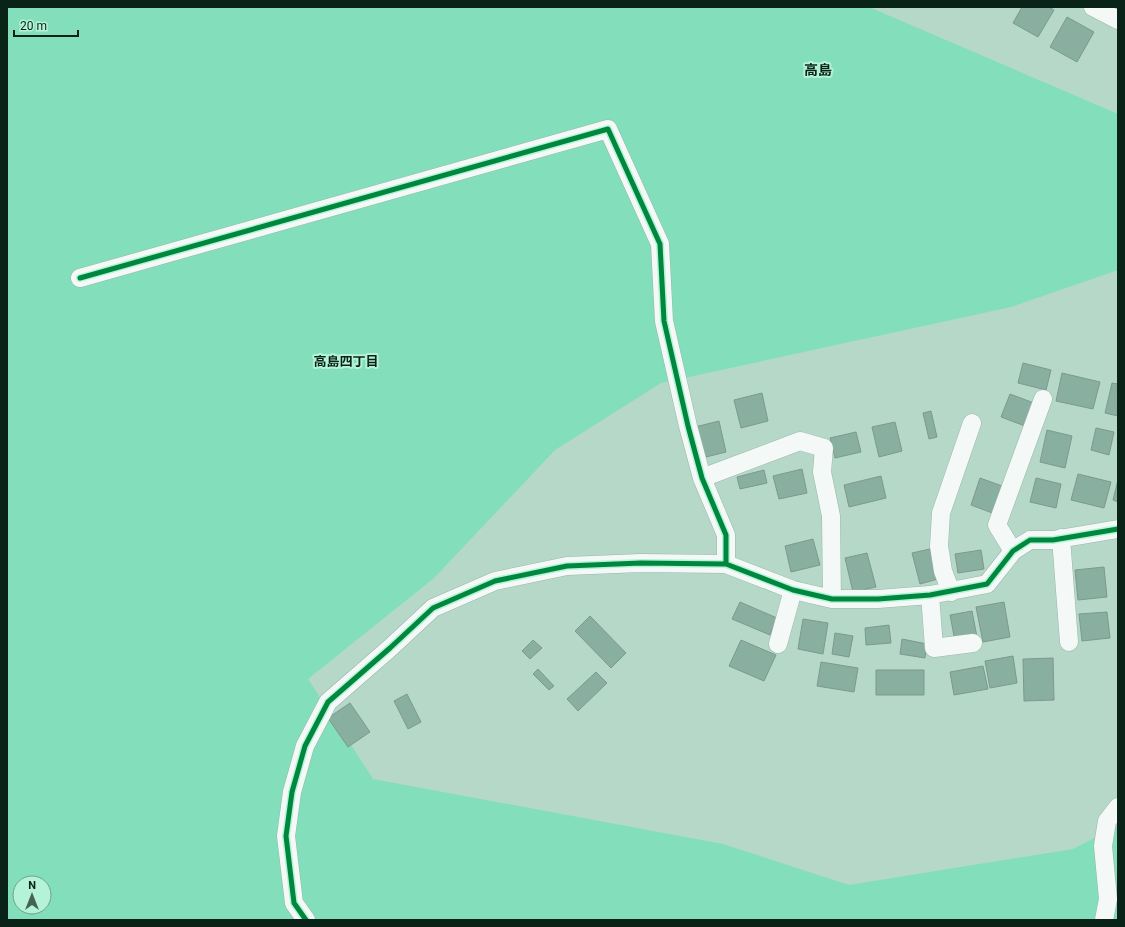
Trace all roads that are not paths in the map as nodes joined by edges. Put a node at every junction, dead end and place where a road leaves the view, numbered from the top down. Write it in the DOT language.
graph roads {
  1 [pos="1093,7"];
  2 [pos="1118,20"];
  3 [pos="80,278"];
  4 [pos="1043,399"];
  5 [pos="972,423"];
  6 [pos="702,478"];
  7 [pos="1118,529"];
  8 [pos="1061,538"];
  9 [pos="1013,551"];
  10 [pos="726,564"];
  11 [pos="793,590"];
  12 [pos="951,592"];
  13 [pos="930,595"];
  14 [pos="832,599"];
  15 [pos="1069,642"];
  16 [pos="973,643"];
  17 [pos="778,644"];
  18 [pos="1118,807"];
  19 [pos="306,920"];
  20 [pos="1104,920"];
  1 -- 2 [label="street"];
  3 -- 6 [label="street"];
  4 -- 9 [label="street"];
  5 -- 12 [label="street"];
  6 -- 10 [label="street"];
  6 -- 14 [label="street"];
  7 -- 8 [label="street"];
  8 -- 9 [label="street"];
  8 -- 15 [label="street"];
  9 -- 12 [label="street"];
  10 -- 11 [label="street"];
  10 -- 19 [label="street"];
  11 -- 14 [label="street"];
  11 -- 17 [label="street"];
  12 -- 13 [label="street"];
  13 -- 14 [label="street"];
  13 -- 16 [label="street"];
  18 -- 20 [label="street"];
}
